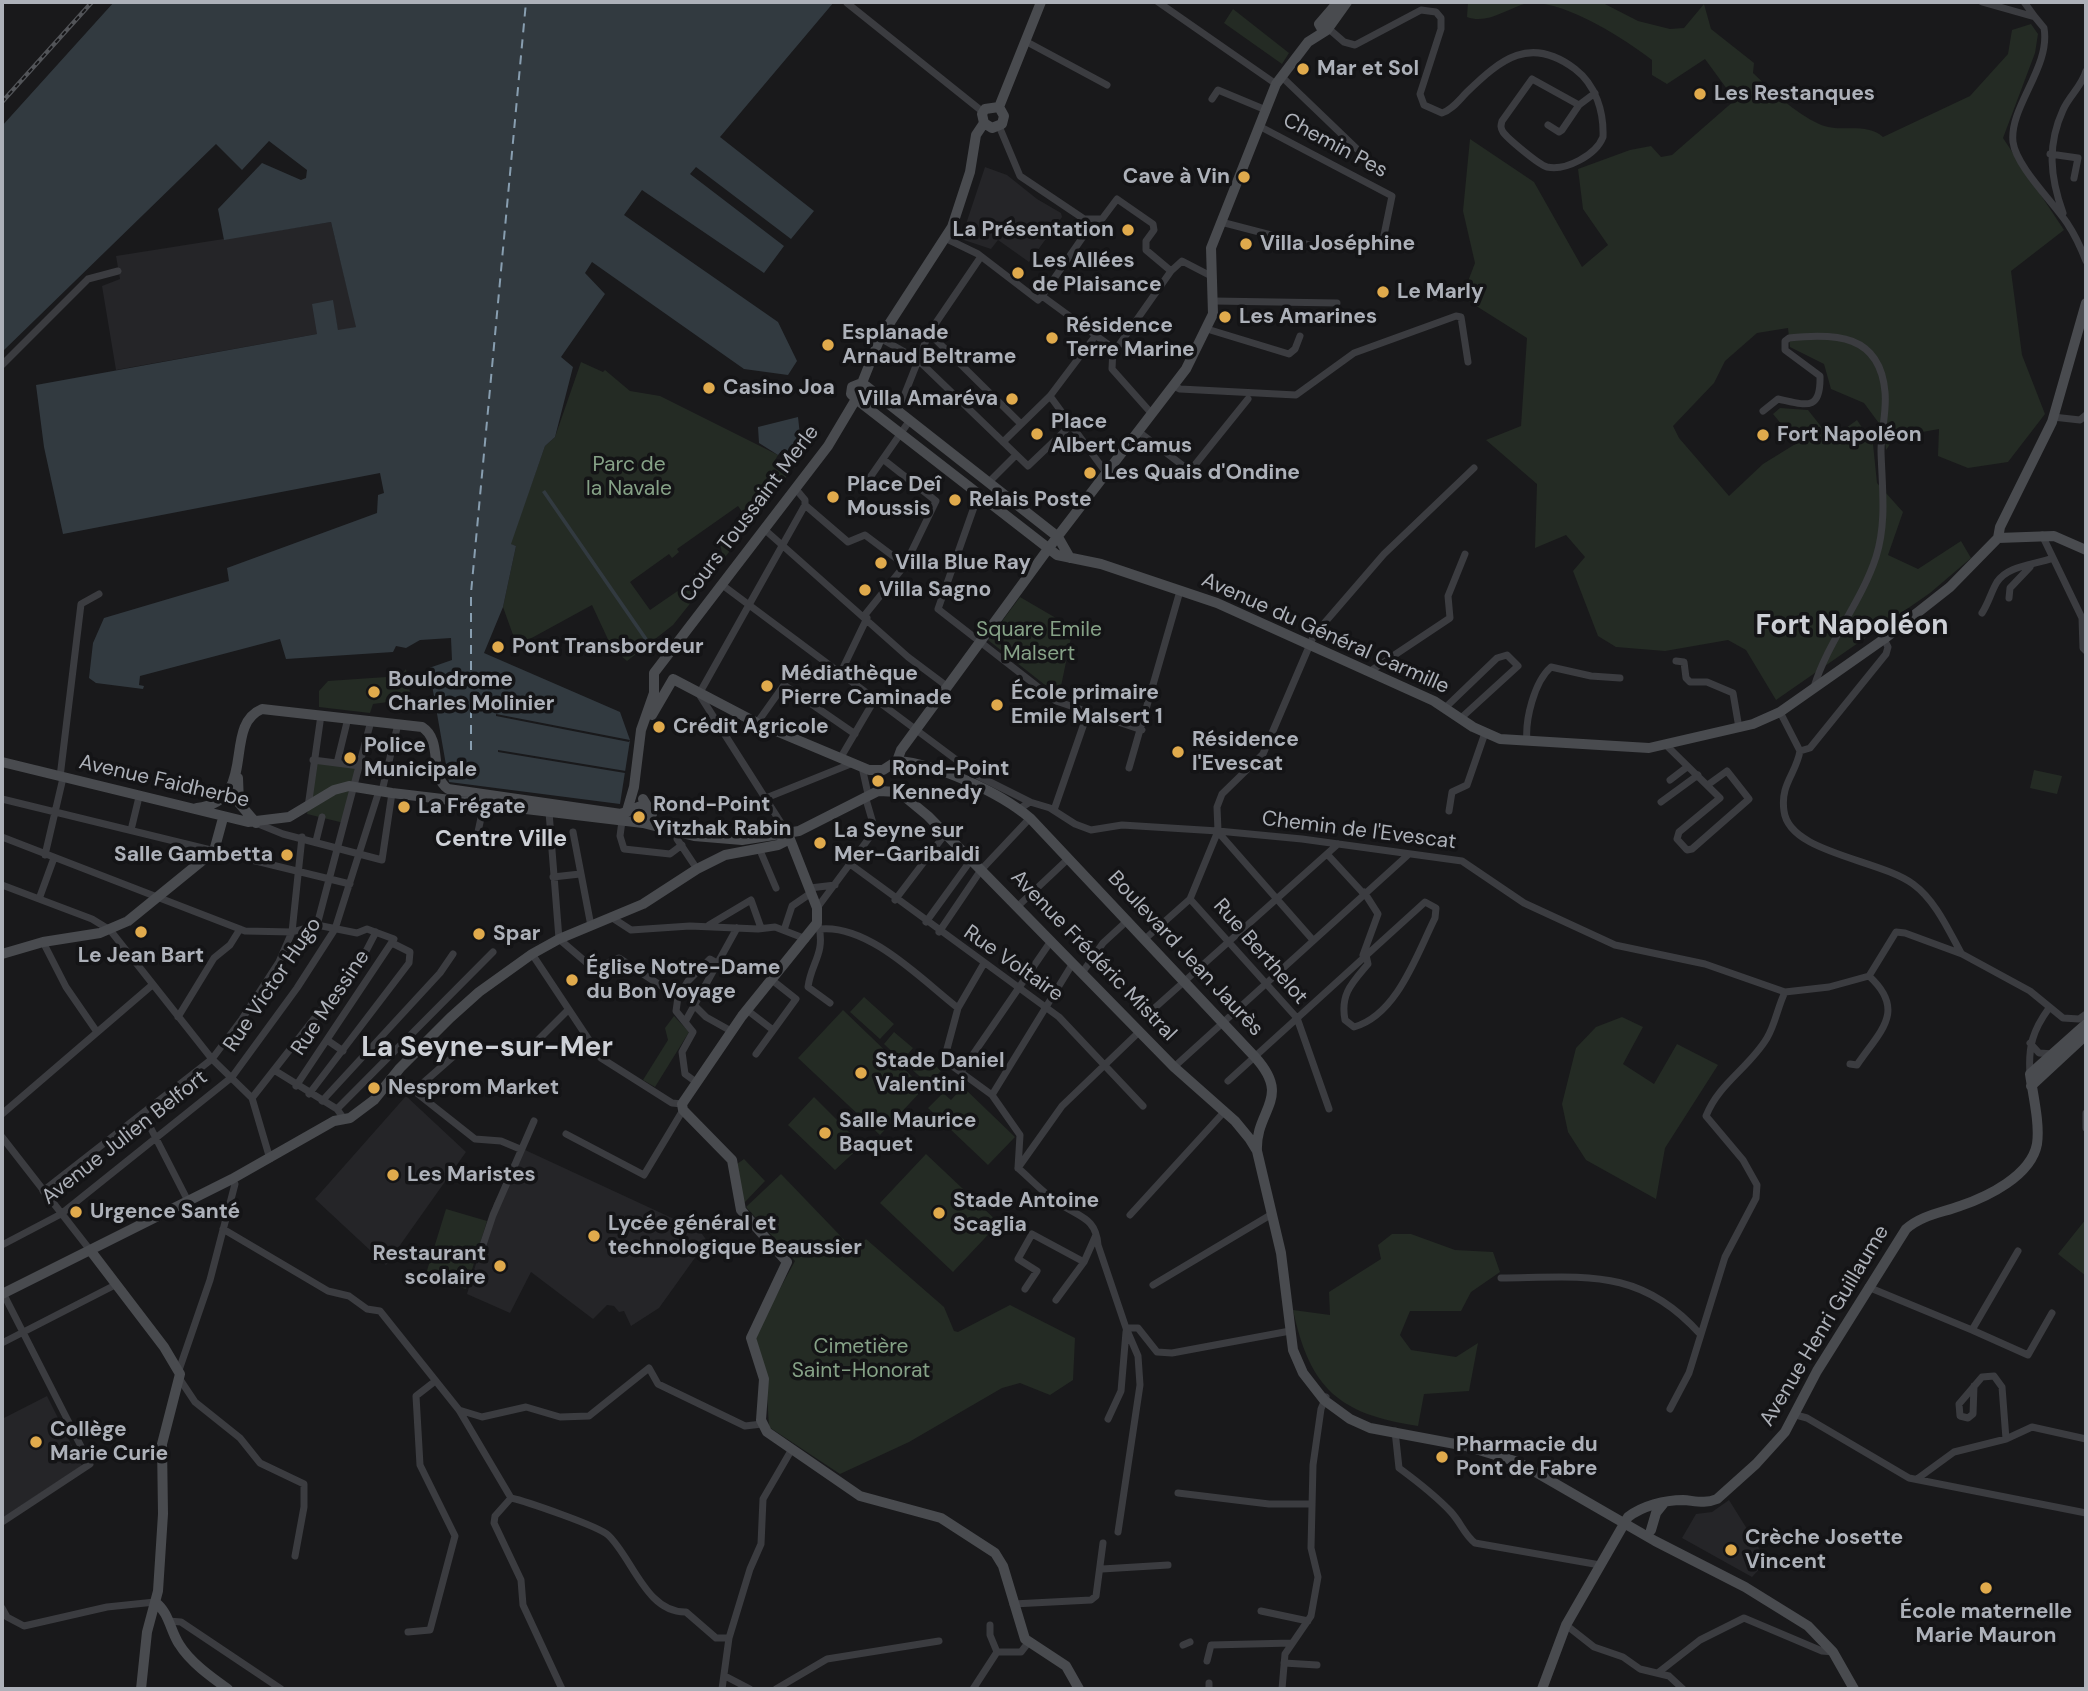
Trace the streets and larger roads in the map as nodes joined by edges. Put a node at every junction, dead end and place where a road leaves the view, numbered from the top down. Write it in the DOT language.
graph roads {
  1 [pos="1041,2"];
  2 [pos="1158,2"];
  3 [pos="1338,2"];
  4 [pos="1347,2"];
  5 [pos="1982,2"];
  6 [pos="2024,2"];
  7 [pos="847,3"];
  8 [pos="2035,17"];
  9 [pos="1326,30"];
  10 [pos="1027,42"];
  11 [pos="2086,71"];
  12 [pos="1278,80"];
  13 [pos="1107,85"];
  14 [pos="1595,93"];
  15 [pos="1212,99"];
  16 [pos="1579,105"];
  17 [pos="999,107"];
  18 [pos="1266,110"];
  19 [pos="983,117"];
  20 [pos="1548,125"];
  21 [pos="999,126"];
  22 [pos="1259,126"];
  23 [pos="1357,149"];
  24 [pos="2050,154"];
  25 [pos="2074,178"];
  26 [pos="1084,219"];
  27 [pos="1221,222"];
  28 [pos="2067,223"];
  29 [pos="947,239"];
  30 [pos="1383,240"];
  31 [pos="1333,244"];
  32 [pos="980,258"];
  33 [pos="2086,261"];
  34 [pos="118,271"];
  35 [pos="1171,271"];
  36 [pos="1210,276"];
  37 [pos="1042,296"];
  38 [pos="1214,301"];
  39 [pos="1337,303"];
  40 [pos="2086,303"];
  41 [pos="1207,329"];
  42 [pos="929,332"];
  43 [pos="1096,335"];
  44 [pos="1300,336"];
  45 [pos="880,338"];
  46 [pos="1113,348"];
  47 [pos="917,359"];
  48 [pos="1468,362"];
  49 [pos="2,365"];
  50 [pos="864,384"];
  51 [pos="1174,386"];
  52 [pos="1049,396"];
  53 [pos="1248,398"];
  54 [pos="858,399"];
  55 [pos="898,411"];
  56 [pos="1763,411"];
  57 [pos="1152,414"];
  58 [pos="2086,415"];
  59 [pos="2053,417"];
  60 [pos="910,420"];
  61 [pos="1021,424"];
  62 [pos="1071,425"];
  63 [pos="1139,432"];
  64 [pos="901,433"];
  65 [pos="1003,442"];
  66 [pos="1016,454"];
  67 [pos="884,460"];
  68 [pos="1475,468"];
  69 [pos="1107,474"];
  70 [pos="989,482"];
  71 [pos="864,486"];
  72 [pos="795,488"];
  73 [pos="979,493"];
  74 [pos="805,505"];
  75 [pos="764,529"];
  76 [pos="2042,535"];
  77 [pos="1058,537"];
  78 [pos="1998,538"];
  79 [pos="783,545"];
  80 [pos="1048,549"];
  81 [pos="2086,550"];
  82 [pos="1465,554"];
  83 [pos="1070,558"];
  84 [pos="2053,558"];
  85 [pos="905,565"];
  86 [pos="2030,567"];
  87 [pos="722,584"];
  88 [pos="1180,591"];
  89 [pos="99,594"];
  90 [pos="2009,598"];
  91 [pos="751,606"];
  92 [pos="1982,612"];
  93 [pos="866,617"];
  94 [pos="2084,620"];
  95 [pos="1884,639"];
  96 [pos="981,642"];
  97 [pos="1308,645"];
  98 [pos="671,651"];
  99 [pos="2086,652"];
  100 [pos="1676,661"];
  101 [pos="659,668"];
  102 [pos="841,672"];
  103 [pos="1368,673"];
  104 [pos="1620,678"];
  105 [pos="671,679"];
  106 [pos="654,682"];
  107 [pos="948,687"];
  108 [pos="1814,688"];
  109 [pos="699,694"];
  110 [pos="874,699"];
  111 [pos="1446,707"];
  112 [pos="1088,712"];
  113 [pos="1780,712"];
  114 [pos="321,715"];
  115 [pos="348,718"];
  116 [pos="1461,718"];
  117 [pos="371,721"];
  118 [pos="757,723"];
  119 [pos="398,724"];
  120 [pos="1739,729"];
  121 [pos="917,730"];
  122 [pos="1142,730"];
  123 [pos="1485,733"];
  124 [pos="855,734"];
  125 [pos="641,738"];
  126 [pos="1527,741"];
  127 [pos="1666,746"];
  128 [pos="1800,751"];
  129 [pos="841,757"];
  130 [pos="313,760"];
  131 [pos="897,761"];
  132 [pos="2,762"];
  133 [pos="337,763"];
  134 [pos="238,764"];
  135 [pos="858,765"];
  136 [pos="360,766"];
  137 [pos="1129,768"];
  138 [pos="1687,768"];
  139 [pos="1698,775"];
  140 [pos="62,778"];
  141 [pos="1670,780"];
  142 [pos="1709,784"];
  143 [pos="355,786"];
  144 [pos="634,787"];
  145 [pos="385,792"];
  146 [pos="866,795"];
  147 [pos="139,797"];
  148 [pos="766,798"];
  149 [pos="2,799"];
  150 [pos="1661,802"];
  151 [pos="484,804"];
  152 [pos="1017,804"];
  153 [pos="208,806"];
  154 [pos="308,808"];
  155 [pos="190,809"];
  156 [pos="1054,810"];
  157 [pos="633,811"];
  158 [pos="1449,811"];
  159 [pos="55,812"];
  160 [pos="549,812"];
  161 [pos="322,817"];
  162 [pos="223,818"];
  163 [pos="1030,818"];
  164 [pos="256,823"];
  165 [pos="643,823"];
  166 [pos="131,830"];
  167 [pos="1218,831"];
  168 [pos="573,832"];
  169 [pos="680,833"];
  170 [pos="946,834"];
  171 [pos="789,836"];
  172 [pos="2,837"];
  173 [pos="302,837"];
  174 [pos="316,841"];
  175 [pos="476,841"];
  176 [pos="756,844"];
  177 [pos="1338,844"];
  178 [pos="682,845"];
  179 [pos="338,846"];
  180 [pos="214,850"];
  181 [pos="361,853"];
  182 [pos="1327,854"];
  183 [pos="1409,854"];
  184 [pos="45,855"];
  185 [pos="54,858"];
  186 [pos="1069,858"];
  187 [pos="971,860"];
  188 [pos="850,864"];
  189 [pos="697,869"];
  190 [pos="981,870"];
  191 [pos="297,871"];
  192 [pos="580,874"];
  193 [pos="553,877"];
  194 [pos="329,880"];
  195 [pos="350,884"];
  196 [pos="2,885"];
  197 [pos="835,885"];
  198 [pos="776,888"];
  199 [pos="811,890"];
  200 [pos="1364,893"];
  201 [pos="157,897"];
  202 [pos="39,899"];
  203 [pos="1190,899"];
  204 [pos="1278,899"];
  205 [pos="895,900"];
  206 [pos="1017,907"];
  207 [pos="817,908"];
  208 [pos="611,916"];
  209 [pos="1128,920"];
  210 [pos="926,922"];
  211 [pos="317,925"];
  212 [pos="591,926"];
  213 [pos="709,926"];
  214 [pos="819,926"];
  215 [pos="737,928"];
  216 [pos="761,928"];
  217 [pos="240,929"];
  218 [pos="335,929"];
  219 [pos="110,930"];
  220 [pos="784,930"];
  221 [pos="292,932"];
  222 [pos="376,932"];
  223 [pos="939,932"];
  224 [pos="559,939"];
  225 [pos="806,939"];
  226 [pos="1145,939"];
  227 [pos="1312,939"];
  228 [pos="393,941"];
  229 [pos="1051,941"];
  230 [pos="43,942"];
  231 [pos="1229,942"];
  232 [pos="493,952"];
  233 [pos="2,954"];
  234 [pos="453,954"];
  235 [pos="532,954"];
  236 [pos="1962,954"];
  237 [pos="1364,957"];
  238 [pos="717,963"];
  239 [pos="1073,963"];
  240 [pos="983,965"];
  241 [pos="1082,973"];
  242 [pos="1869,976"];
  243 [pos="772,980"];
  244 [pos="1185,982"];
  245 [pos="1264,982"];
  246 [pos="152,986"];
  247 [pos="1018,989"];
  248 [pos="1785,992"];
  249 [pos="678,997"];
  250 [pos="830,1003"];
  251 [pos="694,1005"];
  252 [pos="1045,1008"];
  253 [pos="2049,1008"];
  254 [pos="958,1009"];
  255 [pos="568,1010"];
  256 [pos="747,1010"];
  257 [pos="1149,1013"];
  258 [pos="2086,1014"];
  259 [pos="178,1017"];
  260 [pos="1297,1018"];
  261 [pos="685,1023"];
  262 [pos="1222,1023"];
  263 [pos="2086,1024"];
  264 [pos="773,1030"];
  265 [pos="731,1031"];
  266 [pos="97,1032"];
  267 [pos="1139,1032"];
  268 [pos="2086,1035"];
  269 [pos="327,1040"];
  270 [pos="2030,1043"];
  271 [pos="464,1047"];
  272 [pos="343,1051"];
  273 [pos="756,1054"];
  274 [pos="2054,1054"];
  275 [pos="523,1055"];
  276 [pos="1255,1057"];
  277 [pos="212,1059"];
  278 [pos="1850,1064"];
  279 [pos="1105,1065"];
  280 [pos="1174,1066"];
  281 [pos="329,1069"];
  282 [pos="274,1070"];
  283 [pos="961,1072"];
  284 [pos="394,1075"];
  285 [pos="232,1077"];
  286 [pos="341,1079"];
  287 [pos="2031,1080"];
  288 [pos="1228,1081"];
  289 [pos="695,1082"];
  290 [pos="296,1086"];
  291 [pos="414,1091"];
  292 [pos="309,1094"];
  293 [pos="992,1095"];
  294 [pos="252,1098"];
  295 [pos="322,1101"];
  296 [pos="1143,1106"];
  297 [pos="682,1107"];
  298 [pos="337,1109"];
  299 [pos="1329,1109"];
  300 [pos="1224,1112"];
  301 [pos="143,1113"];
  302 [pos="2086,1113"];
  303 [pos="2,1114"];
  304 [pos="344,1119"];
  305 [pos="534,1121"];
  306 [pos="1236,1121"];
  307 [pos="2086,1128"];
  308 [pos="1261,1130"];
  309 [pos="566,1134"];
  310 [pos="2,1137"];
  311 [pos="155,1139"];
  312 [pos="520,1149"];
  313 [pos="1256,1151"];
  314 [pos="270,1160"];
  315 [pos="1018,1168"];
  316 [pos="232,1179"];
  317 [pos="43,1191"];
  318 [pos="188,1201"];
  319 [pos="61,1214"];
  320 [pos="1272,1214"];
  321 [pos="1130,1215"];
  322 [pos="223,1229"];
  323 [pos="1097,1232"];
  324 [pos="2,1245"];
  325 [pos="482,1248"];
  326 [pos="90,1250"];
  327 [pos="2018,1251"];
  328 [pos="1084,1262"];
  329 [pos="1502,1278"];
  330 [pos="117,1284"];
  331 [pos="1153,1285"];
  332 [pos="1868,1287"];
  333 [pos="1025,1289"];
  334 [pos="2,1293"];
  335 [pos="1056,1300"];
  336 [pos="2052,1313"];
  337 [pos="1126,1328"];
  338 [pos="1972,1330"];
  339 [pos="1290,1331"];
  340 [pos="23,1332"];
  341 [pos="1700,1334"];
  342 [pos="2,1343"];
  343 [pos="179,1374"];
  344 [pos="434,1382"];
  345 [pos="1974,1386"];
  346 [pos="1325,1398"];
  347 [pos="1670,1409"];
  348 [pos="459,1410"];
  349 [pos="1796,1415"];
  350 [pos="1108,1419"];
  351 [pos="762,1424"];
  352 [pos="1395,1431"];
  353 [pos="2006,1439"];
  354 [pos="2086,1439"];
  355 [pos="792,1449"];
  356 [pos="1917,1479"];
  357 [pos="1178,1493"];
  358 [pos="511,1498"];
  359 [pos="1664,1503"];
  360 [pos="1312,1504"];
  361 [pos="1644,1508"];
  362 [pos="2086,1513"];
  363 [pos="1654,1518"];
  364 [pos="1626,1519"];
  365 [pos="2,1522"];
  366 [pos="1651,1530"];
  367 [pos="1118,1532"];
  368 [pos="1103,1544"];
  369 [pos="295,1556"];
  370 [pos="1168,1565"];
  371 [pos="1600,1566"];
  372 [pos="1102,1569"];
  373 [pos="155,1602"];
  374 [pos="1013,1604"];
  375 [pos="2,1608"];
  376 [pos="1261,1611"];
  377 [pos="168,1621"];
  378 [pos="1308,1621"];
  379 [pos="990,1625"];
  380 [pos="1566,1625"];
  381 [pos="408,1632"];
  382 [pos="729,1638"];
  383 [pos="939,1641"];
  384 [pos="1028,1643"];
  385 [pos="1292,1643"];
  386 [pos="997,1652"];
  387 [pos="1833,1652"];
  388 [pos="1207,1661"];
  389 [pos="1284,1663"];
  390 [pos="1317,1664"];
  391 [pos="1659,1672"];
  392 [pos="725,1676"];
  393 [pos="142,1689"];
  394 [pos="228,1689"];
  395 [pos="281,1689"];
  396 [pos="562,1689"];
  397 [pos="722,1689"];
  398 [pos="750,1689"];
  399 [pos="776,1689"];
  400 [pos="973,1689"];
  401 [pos="1079,1689"];
  402 [pos="1282,1689"];
  403 [pos="1542,1689"];
  404 [pos="1683,1689"];
  405 [pos="1854,1689"];
  406 [pos="1862,1689"];
  1 -- 10 [label="street"];
  2 -- 12 [label="street"];
  3 -- 9 [label="street"];
  4 -- 9 [label="street"];
  5 -- 8 [label="street"];
  6 -- 8 [label="street"];
  7 -- 19 [label="street"];
  8 -- 28 [label="street"];
  9 -- 12 [label="street"];
  9 -- 14 [label="street"];
  10 -- 13 [label="street"];
  10 -- 17 [label="street"];
  11 -- 24 [label="street"];
  12 -- 18 [label="street"];
  12 -- 23 [label="street"];
  14 -- 16 [label="street"];
  14 -- 16 [label="street"];
  15 -- 18 [label="street"];
  16 -- 20 [label="street"];
  17 -- 19 [label="street"];
  17 -- 21 [label="street"];
  18 -- 22 [label="street"];
  19 -- 21 [label="street"];
  19 -- 29 [label="street"];
  21 -- 26 [label="street"];
  22 -- 27 [label="street"];
  22 -- 30 [label="street, Chemin Pes"];
  24 -- 25 [label="street"];
  24 -- 28 [label="street"];
  26 -- 35 [label="street"];
  26 -- 37 [label="street"];
  27 -- 31 [label="street"];
  27 -- 36 [label="street"];
  28 -- 33 [label="street"];
  29 -- 32 [label="street"];
  29 -- 45 [label="street"];
  32 -- 37 [label="street"];
  32 -- 42 [label="street"];
  34 -- 49 [label="street"];
  35 -- 36 [label="street"];
  35 -- 46 [label="street"];
  36 -- 38 [label="street"];
  37 -- 43 [label="street"];
  38 -- 39 [label="street"];
  38 -- 41 [label="street"];
  40 -- 59 [label="street"];
  41 -- 44 [label="street"];
  41 -- 51 [label="street"];
  42 -- 47 [label="street"];
  42 -- 61 [label="street"];
  43 -- 46 [label="street"];
  43 -- 52 [label="street"];
  45 -- 47 [label="street"];
  45 -- 50 [label="street"];
  46 -- 57 [label="street"];
  47 -- 55 [label="street"];
  47 -- 65 [label="street"];
  48 -- 51 [label="street"];
  50 -- 54 [label="street, Cours Toussaint Merle"];
  50 -- 55 [label="street"];
  51 -- 57 [label="street"];
  52 -- 61 [label="street"];
  52 -- 62 [label="street"];
  53 -- 63 [label="street"];
  54 -- 64 [label="street, Avenue du Général Carmille"];
  54 -- 72 [label="street, Cours Toussaint Merle"];
  55 -- 60 [label="street"];
  56 -- 108 [label="street"];
  57 -- 63 [label="street"];
  58 -- 59 [label="street"];
  59 -- 78 [label="street"];
  60 -- 64 [label="street"];
  60 -- 70 [label="street"];
  61 -- 65 [label="street"];
  62 -- 66 [label="street"];
  62 -- 69 [label="street"];
  63 -- 69 [label="street"];
  64 -- 67 [label="street"];
  64 -- 73 [label="street, Avenue du Général Carmille"];
  65 -- 66 [label="street"];
  66 -- 70 [label="street"];
  67 -- 71 [label="street"];
  67 -- 85 [label="street"];
  68 -- 97 [label="street"];
  69 -- 77 [label="street"];
  70 -- 73 [label="street"];
  70 -- 77 [label="street"];
  72 -- 74 [label="street"];
  72 -- 75 [label="street, Cours Toussaint Merle"];
  73 -- 80 [label="street, Avenue du Général Carmille"];
  73 -- 96 [label="street"];
  74 -- 79 [label="street"];
  74 -- 85 [label="street"];
  75 -- 79 [label="street"];
  75 -- 87 [label="street, Cours Toussaint Merle"];
  76 -- 78 [label="street"];
  76 -- 81 [label="street"];
  76 -- 84 [label="street"];
  77 -- 80 [label="street"];
  77 -- 83 [label="street"];
  78 -- 95 [label="street, Avenue du Général Carmille"];
  79 -- 91 [label="street"];
  79 -- 93 [label="street"];
  80 -- 83 [label="street, Avenue du Général Carmille"];
  80 -- 96 [label="street"];
  82 -- 103 [label="street"];
  83 -- 88 [label="street, Avenue du Général Carmille"];
  84 -- 86 [label="street"];
  84 -- 94 [label="street"];
  85 -- 93 [label="street"];
  86 -- 90 [label="street"];
  86 -- 92 [label="street"];
  87 -- 91 [label="street, Boulevard Jean Jaurès"];
  87 -- 98 [label="street, Cours Toussaint Merle"];
  88 -- 97 [label="street, Avenue du Général Carmille"];
  88 -- 122 [label="street"];
  89 -- 140 [label="street"];
  91 -- 102 [label="street, Boulevard Jean Jaurès"];
  91 -- 109 [label="street"];
  93 -- 102 [label="street"];
  93 -- 107 [label="street"];
  94 -- 99 [label="street"];
  95 -- 108 [label="street, Avenue du Général Carmille"];
  95 -- 128 [label="street"];
  96 -- 107 [label="street"];
  96 -- 112 [label="street"];
  97 -- 103 [label="street, Avenue du Général Carmille"];
  97 -- 167 [label="street"];
  98 -- 101 [label="street, Cours Toussaint Merle"];
  98 -- 105 [label="street"];
  100 -- 120 [label="street"];
  101 -- 105 [label="street"];
  101 -- 106 [label="street, Cours Toussaint Merle"];
  102 -- 110 [label="street, Boulevard Jean Jaurès"];
  103 -- 111 [label="street, Avenue du Général Carmille"];
  104 -- 126 [label="street"];
  105 -- 106 [label="street"];
  105 -- 109 [label="street"];
  105 -- 125 [label="street"];
  106 -- 125 [label="street, Cours Toussaint Merle"];
  107 -- 121 [label="street"];
  108 -- 113 [label="street, Avenue du Général Carmille"];
  109 -- 118 [label="street"];
  109 -- 148 [label="street"];
  110 -- 121 [label="street, Boulevard Jean Jaurès"];
  110 -- 124 [label="street"];
  111 -- 116 [label="street, Avenue du Général Carmille"];
  111 -- 116 [label="street"];
  112 -- 122 [label="street"];
  112 -- 156 [label="street"];
  113 -- 120 [label="street, Avenue du Général Carmille"];
  113 -- 128 [label="street"];
  114 -- 115 [label="street"];
  114 -- 130 [label="street"];
  114 -- 134 [label="street"];
  115 -- 117 [label="street"];
  115 -- 133 [label="street"];
  116 -- 123 [label="street, Avenue du Général Carmille"];
  117 -- 119 [label="street"];
  117 -- 136 [label="street"];
  118 -- 124 [label="street"];
  118 -- 129 [label="street"];
  119 -- 145 [label="street, Rue Victor Hugo"];
  119 -- 157 [label="street"];
  120 -- 127 [label="street, Avenue du Général Carmille"];
  121 -- 131 [label="street"];
  121 -- 152 [label="street, Boulevard Jean Jaurès"];
  122 -- 137 [label="street"];
  123 -- 126 [label="street, Avenue du Général Carmille"];
  123 -- 158 [label="street"];
  124 -- 129 [label="street"];
  125 -- 144 [label="street"];
  126 -- 127 [label="street, Avenue du Général Carmille"];
  127 -- 138 [label="street"];
  128 -- 236 [label="street"];
  129 -- 135 [label="street"];
  130 -- 133 [label="street"];
  130 -- 154 [label="street"];
  131 -- 135 [label="street"];
  131 -- 152 [label="street, Boulevard Jean Jaurès"];
  132 -- 140 [label="street, Avenue Faidherbe"];
  133 -- 136 [label="street"];
  134 -- 153 [label="street"];
  134 -- 164 [label="street"];
  135 -- 146 [label="street"];
  135 -- 148 [label="street"];
  136 -- 143 [label="street"];
  138 -- 139 [label="street"];
  138 -- 141 [label="street"];
  139 -- 142 [label="street"];
  139 -- 150 [label="street"];
  140 -- 147 [label="street, Avenue Faidherbe"];
  140 -- 159 [label="street"];
  142 -- 142 [label="street"];
  143 -- 145 [label="street"];
  143 -- 154 [label="street, Avenue Faidherbe"];
  143 -- 179 [label="street"];
  144 -- 157 [label="street"];
  144 -- 157 [label="street"];
  145 -- 151 [label="street"];
  145 -- 181 [label="street, Rue Victor Hugo"];
  145 -- 181 [label="street"];
  146 -- 170 [label="street, Avenue Frédéric Mistral"];
  146 -- 171 [label="street"];
  146 -- 188 [label="street"];
  147 -- 155 [label="street, Avenue Faidherbe"];
  147 -- 166 [label="street"];
  148 -- 171 [label="street"];
  149 -- 159 [label="street"];
  151 -- 160 [label="street"];
  151 -- 175 [label="street"];
  152 -- 156 [label="street, Chemin de l'Evescat"];
  152 -- 163 [label="street, Boulevard Jean Jaurès"];
  153 -- 155 [label="street"];
  153 -- 162 [label="street"];
  154 -- 164 [label="street, Avenue Faidherbe"];
  155 -- 162 [label="street, Avenue Faidherbe"];
  156 -- 167 [label="street, Chemin de l'Evescat"];
  157 -- 160 [label="street"];
  157 -- 165 [label="street"];
  157 -- 165 [label="street"];
  157 -- 178 [label="street"];
  159 -- 166 [label="street"];
  159 -- 184 [label="street"];
  160 -- 193 [label="street"];
  161 -- 174 [label="street"];
  162 -- 164 [label="street, Avenue Faidherbe"];
  162 -- 180 [label="street"];
  163 -- 186 [label="street, Boulevard Jean Jaurès"];
  163 -- 190 [label="street"];
  164 -- 173 [label="street"];
  165 -- 169 [label="street"];
  166 -- 180 [label="street"];
  167 -- 177 [label="street, Chemin de l'Evescat"];
  167 -- 203 [label="street"];
  167 -- 204 [label="street"];
  168 -- 192 [label="street"];
  169 -- 176 [label="street"];
  169 -- 178 [label="street"];
  170 -- 187 [label="street, Avenue Frédéric Mistral"];
  170 -- 205 [label="street"];
  171 -- 176 [label="street"];
  171 -- 199 [label="street"];
  172 -- 184 [label="street"];
  173 -- 174 [label="street"];
  173 -- 191 [label="street"];
  174 -- 179 [label="street"];
  176 -- 189 [label="street"];
  176 -- 198 [label="street"];
  177 -- 182 [label="street"];
  177 -- 183 [label="street, Chemin de l'Evescat"];
  178 -- 189 [label="street"];
  179 -- 181 [label="street"];
  179 -- 194 [label="street"];
  180 -- 191 [label="street"];
  180 -- 201 [label="street"];
  181 -- 195 [label="street, Rue Victor Hugo"];
  182 -- 200 [label="street"];
  182 -- 204 [label="street"];
  183 -- 200 [label="street"];
  183 -- 248 [label="street, Chemin de l'Evescat"];
  184 -- 185 [label="street"];
  185 -- 201 [label="street"];
  185 -- 202 [label="street"];
  186 -- 206 [label="street"];
  186 -- 209 [label="street, Boulevard Jean Jaurès"];
  187 -- 190 [label="street, Avenue Frédéric Mistral"];
  187 -- 210 [label="street"];
  188 -- 197 [label="street"];
  188 -- 205 [label="street, Rue Voltaire"];
  189 -- 208 [label="street"];
  190 -- 206 [label="street, Avenue Frédéric Mistral"];
  190 -- 223 [label="street"];
  191 -- 194 [label="street"];
  191 -- 221 [label="street"];
  192 -- 193 [label="street"];
  192 -- 212 [label="street"];
  193 -- 224 [label="street"];
  194 -- 195 [label="street"];
  194 -- 211 [label="street"];
  195 -- 218 [label="street, Rue Victor Hugo"];
  196 -- 202 [label="street"];
  197 -- 199 [label="street"];
  197 -- 207 [label="street"];
  199 -- 207 [label="street"];
  199 -- 220 [label="street"];
  200 -- 227 [label="street"];
  200 -- 237 [label="street"];
  201 -- 217 [label="street"];
  201 -- 219 [label="street"];
  202 -- 219 [label="street"];
  203 -- 226 [label="street"];
  203 -- 231 [label="street, Rue Berthelot"];
  204 -- 227 [label="street"];
  204 -- 231 [label="street"];
  205 -- 210 [label="street, Rue Voltaire"];
  206 -- 229 [label="street, Avenue Frédéric Mistral"];
  207 -- 214 [label="street"];
  208 -- 212 [label="street"];
  208 -- 213 [label="street"];
  209 -- 226 [label="street, Boulevard Jean Jaurès"];
  209 -- 241 [label="street"];
  210 -- 223 [label="street, Rue Voltaire"];
  211 -- 218 [label="street"];
  211 -- 221 [label="street"];
  212 -- 224 [label="street"];
  213 -- 215 [label="street"];
  213 -- 216 [label="street"];
  214 -- 225 [label="street"];
  214 -- 250 [label="street"];
  214 -- 254 [label="street"];
  215 -- 216 [label="street"];
  215 -- 238 [label="street"];
  216 -- 220 [label="street"];
  217 -- 221 [label="street"];
  217 -- 259 [label="street"];
  218 -- 222 [label="street"];
  218 -- 285 [label="street, Rue Victor Hugo"];
  219 -- 230 [label="street"];
  219 -- 246 [label="street"];
  220 -- 225 [label="street"];
  221 -- 277 [label="street"];
  222 -- 228 [label="street"];
  222 -- 282 [label="street"];
  223 -- 240 [label="street, Rue Voltaire"];
  224 -- 235 [label="street"];
  224 -- 249 [label="street"];
  225 -- 243 [label="street"];
  226 -- 244 [label="street, Boulevard Jean Jaurès"];
  227 -- 245 [label="street"];
  228 -- 269 [label="street, Rue Messine"];
  228 -- 272 [label="street"];
  229 -- 239 [label="street, Avenue Frédéric Mistral"];
  229 -- 247 [label="street"];
  230 -- 233 [label="street"];
  230 -- 266 [label="street"];
  231 -- 244 [label="street"];
  231 -- 245 [label="street, Rue Berthelot"];
  232 -- 298 [label="street"];
  234 -- 286 [label="street"];
  235 -- 255 [label="street"];
  235 -- 284 [label="street"];
  236 -- 242 [label="street"];
  236 -- 253 [label="street"];
  237 -- 237 [label="street"];
  237 -- 260 [label="street"];
  238 -- 249 [label="street"];
  238 -- 251 [label="street"];
  239 -- 241 [label="street, Avenue Frédéric Mistral"];
  239 -- 252 [label="street"];
  240 -- 247 [label="street, Rue Voltaire"];
  240 -- 254 [label="street"];
  241 -- 267 [label="street, Avenue Frédéric Mistral"];
  242 -- 248 [label="street, Chemin de l'Evescat"];
  242 -- 278 [label="street"];
  243 -- 256 [label="street"];
  243 -- 264 [label="street"];
  244 -- 257 [label="street"];
  244 -- 262 [label="street, Boulevard Jean Jaurès"];
  245 -- 260 [label="street, Rue Berthelot"];
  245 -- 262 [label="street"];
  246 -- 259 [label="street"];
  246 -- 266 [label="street"];
  247 -- 252 [label="street, Rue Voltaire"];
  247 -- 283 [label="street"];
  248 -- 341 [label="street"];
  249 -- 261 [label="street"];
  251 -- 261 [label="street"];
  251 -- 265 [label="street"];
  252 -- 279 [label="street, Rue Voltaire"];
  252 -- 293 [label="street"];
  253 -- 258 [label="street"];
  253 -- 270 [label="street, Avenue Henri Guillaume"];
  254 -- 283 [label="street"];
  255 -- 275 [label="street"];
  255 -- 297 [label="street"];
  256 -- 264 [label="street"];
  256 -- 265 [label="street"];
  259 -- 277 [label="street"];
  260 -- 276 [label="street"];
  260 -- 299 [label="street, Rue Berthelot"];
  261 -- 289 [label="street"];
  262 -- 276 [label="street, Boulevard Jean Jaurès"];
  262 -- 280 [label="street"];
  263 -- 274 [label="street"];
  264 -- 273 [label="street"];
  265 -- 289 [label="street"];
  266 -- 303 [label="street"];
  267 -- 279 [label="street"];
  267 -- 280 [label="street, Avenue Frédéric Mistral"];
  268 -- 287 [label="street"];
  269 -- 272 [label="street"];
  269 -- 290 [label="street, Rue Messine"];
  270 -- 274 [label="street"];
  270 -- 287 [label="street, Avenue Henri Guillaume"];
  271 -- 291 [label="street"];
  272 -- 281 [label="street"];
  274 -- 287 [label="street"];
  276 -- 288 [label="street"];
  276 -- 308 [label="street, Boulevard Jean Jaurès"];
  277 -- 285 [label="street"];
  277 -- 301 [label="street"];
  279 -- 296 [label="street, Rue Voltaire"];
  279 -- 315 [label="street"];
  280 -- 300 [label="street, Avenue Frédéric Mistral"];
  281 -- 286 [label="street"];
  281 -- 292 [label="street"];
  282 -- 290 [label="street"];
  282 -- 294 [label="street"];
  283 -- 293 [label="street"];
  284 -- 291 [label="street"];
  284 -- 304 [label="street"];
  285 -- 294 [label="street"];
  285 -- 311 [label="street, Avenue Julien Belfort"];
  286 -- 295 [label="street"];
  287 -- 332 [label="street, Avenue Henri Guillaume"];
  289 -- 297 [label="street"];
  290 -- 292 [label="street"];
  291 -- 312 [label="street"];
  292 -- 295 [label="street"];
  293 -- 315 [label="street"];
  294 -- 314 [label="street"];
  295 -- 298 [label="street"];
  297 -- 309 [label="street"];
  297 -- 351 [label="street"];
  298 -- 304 [label="street"];
  300 -- 306 [label="street, Avenue Frédéric Mistral"];
  300 -- 321 [label="street"];
  301 -- 311 [label="street"];
  301 -- 317 [label="street"];
  302 -- 307 [label="street"];
  304 -- 314 [label="street"];
  305 -- 312 [label="street"];
  306 -- 308 [label="street, Avenue Frédéric Mistral"];
  306 -- 313 [label="street, Avenue Frédéric Mistral"];
  308 -- 313 [label="street, Boulevard Jean Jaurès"];
  310 -- 317 [label="street"];
  311 -- 318 [label="street"];
  311 -- 319 [label="street, Avenue Julien Belfort"];
  312 -- 325 [label="street"];
  313 -- 320 [label="street"];
  314 -- 316 [label="street"];
  315 -- 323 [label="street"];
  316 -- 318 [label="street"];
  316 -- 322 [label="street"];
  317 -- 319 [label="street"];
  318 -- 326 [label="street"];
  319 -- 324 [label="street, Avenue Julien Belfort"];
  319 -- 326 [label="street"];
  320 -- 331 [label="street"];
  320 -- 339 [label="street"];
  322 -- 343 [label="street"];
  322 -- 344 [label="street"];
  323 -- 328 [label="street"];
  323 -- 337 [label="street"];
  326 -- 330 [label="street"];
  326 -- 334 [label="street"];
  327 -- 338 [label="street"];
  328 -- 333 [label="street"];
  328 -- 335 [label="street"];
  329 -- 341 [label="street"];
  330 -- 340 [label="street"];
  330 -- 343 [label="street"];
  332 -- 338 [label="street"];
  332 -- 349 [label="street, Avenue Henri Guillaume"];
  334 -- 340 [label="street"];
  336 -- 338 [label="street"];
  337 -- 339 [label="street"];
  337 -- 350 [label="street"];
  337 -- 367 [label="street"];
  339 -- 346 [label="street"];
  340 -- 342 [label="street"];
  340 -- 365 [label="street"];
  341 -- 347 [label="street"];
  343 -- 369 [label="street"];
  343 -- 373 [label="street"];
  344 -- 348 [label="street"];
  344 -- 381 [label="street"];
  345 -- 353 [label="street"];
  346 -- 352 [label="street"];
  346 -- 360 [label="street"];
  348 -- 351 [label="street"];
  348 -- 358 [label="street"];
  349 -- 356 [label="street"];
  349 -- 359 [label="street, Avenue Henri Guillaume"];
  351 -- 355 [label="street"];
  352 -- 364 [label="street"];
  352 -- 371 [label="street"];
  353 -- 354 [label="street"];
  353 -- 356 [label="street"];
  355 -- 374 [label="street"];
  355 -- 382 [label="street"];
  356 -- 362 [label="street"];
  357 -- 360 [label="street"];
  358 -- 382 [label="street"];
  358 -- 396 [label="street"];
  359 -- 361 [label="street, Avenue Henri Guillaume"];
  359 -- 363 [label="street"];
  360 -- 378 [label="street"];
  361 -- 363 [label="street"];
  361 -- 364 [label="street, Avenue Henri Guillaume"];
  363 -- 366 [label="street"];
  364 -- 366 [label="street"];
  364 -- 371 [label="street"];
  364 -- 387 [label="street"];
  366 -- 406 [label="street"];
  368 -- 372 [label="street"];
  370 -- 372 [label="street"];
  371 -- 380 [label="street"];
  372 -- 374 [label="street"];
  373 -- 375 [label="street"];
  373 -- 377 [label="street"];
  373 -- 393 [label="street"];
  374 -- 384 [label="street"];
  376 -- 378 [label="street"];
  377 -- 394 [label="street"];
  377 -- 395 [label="street"];
  378 -- 385 [label="street"];
  379 -- 386 [label="street"];
  380 -- 391 [label="street"];
  380 -- 403 [label="street"];
  382 -- 392 [label="street"];
  383 -- 399 [label="street"];
  384 -- 386 [label="street"];
  384 -- 401 [label="street"];
  385 -- 388 [label="street"];
  385 -- 389 [label="street"];
  386 -- 400 [label="street"];
  387 -- 391 [label="street"];
  387 -- 405 [label="street"];
  389 -- 390 [label="street"];
  389 -- 402 [label="street"];
  391 -- 404 [label="street"];
  392 -- 397 [label="street"];
  392 -- 398 [label="street"];
}
